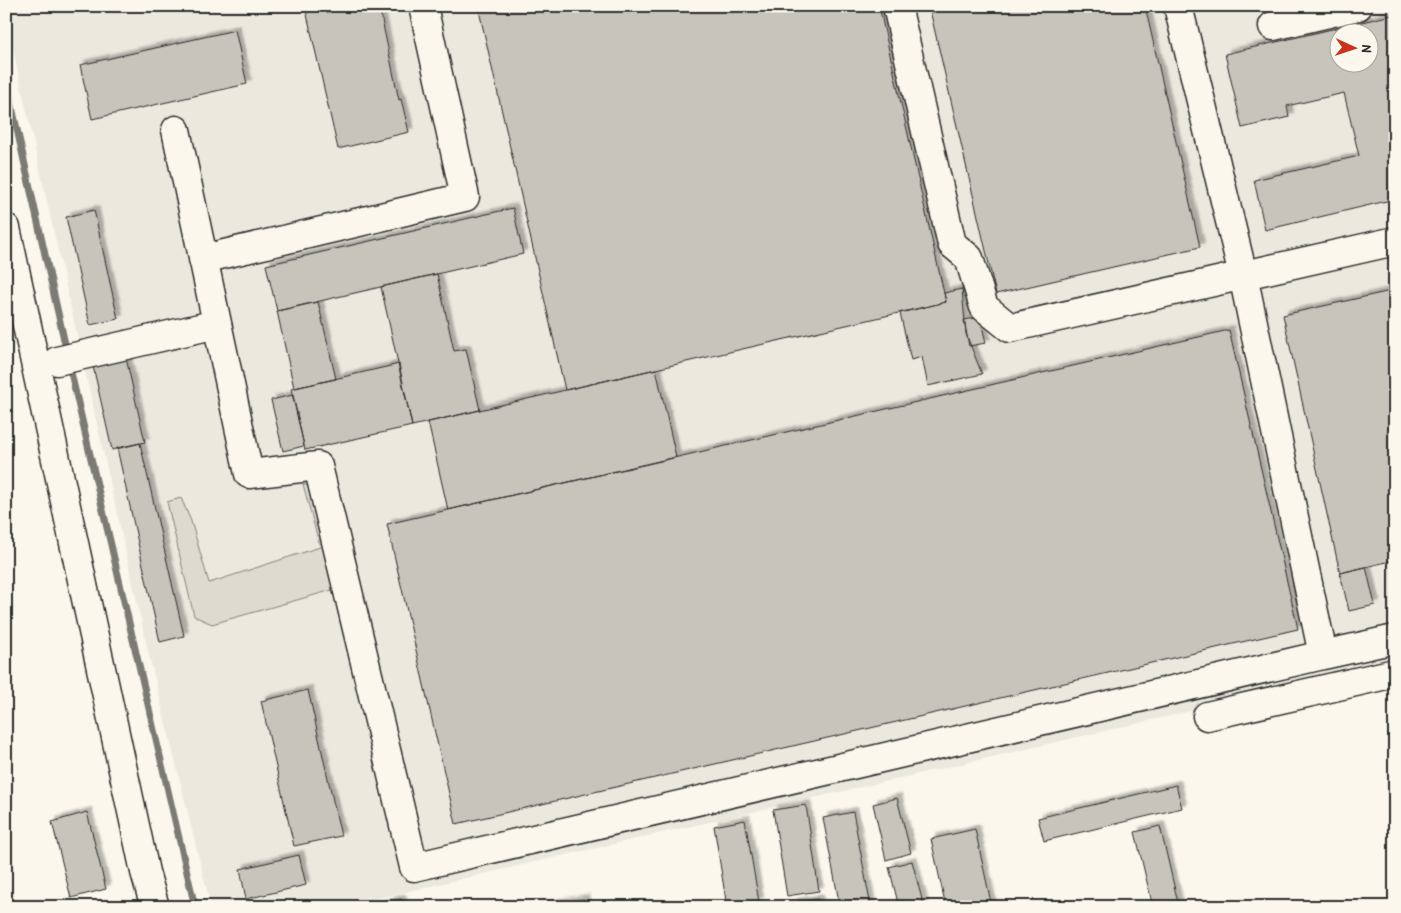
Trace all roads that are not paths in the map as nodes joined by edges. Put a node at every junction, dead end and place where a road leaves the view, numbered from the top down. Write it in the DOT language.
graph roads {
  1 [pos="423,6"];
  2 [pos="896,6"];
  3 [pos="1178,6"];
  4 [pos="1358,6"];
  5 [pos="1273,26"];
  6 [pos="176,130"];
  7 [pos="6,228"];
  8 [pos="1395,241"];
  9 [pos="204,259"];
  10 [pos="1243,275"];
  11 [pos="217,324"];
  12 [pos="69,358"];
  13 [pos="1395,639"];
  14 [pos="1323,655"];
  15 [pos="1395,673"];
  16 [pos="1207,716"];
  17 [pos="156,907"];
  1 -- 9 [label="street"];
  2 -- 10 [label="street"];
  3 -- 10 [label="street"];
  4 -- 5 [label="street"];
  6 -- 9 [label="street"];
  7 -- 17 [label="street"];
  8 -- 10 [label="street"];
  9 -- 11 [label="street"];
  10 -- 14 [label="street"];
  11 -- 12 [label="street"];
  11 -- 14 [label="street"];
  13 -- 14 [label="street"];
  15 -- 16 [label="street"];
}
